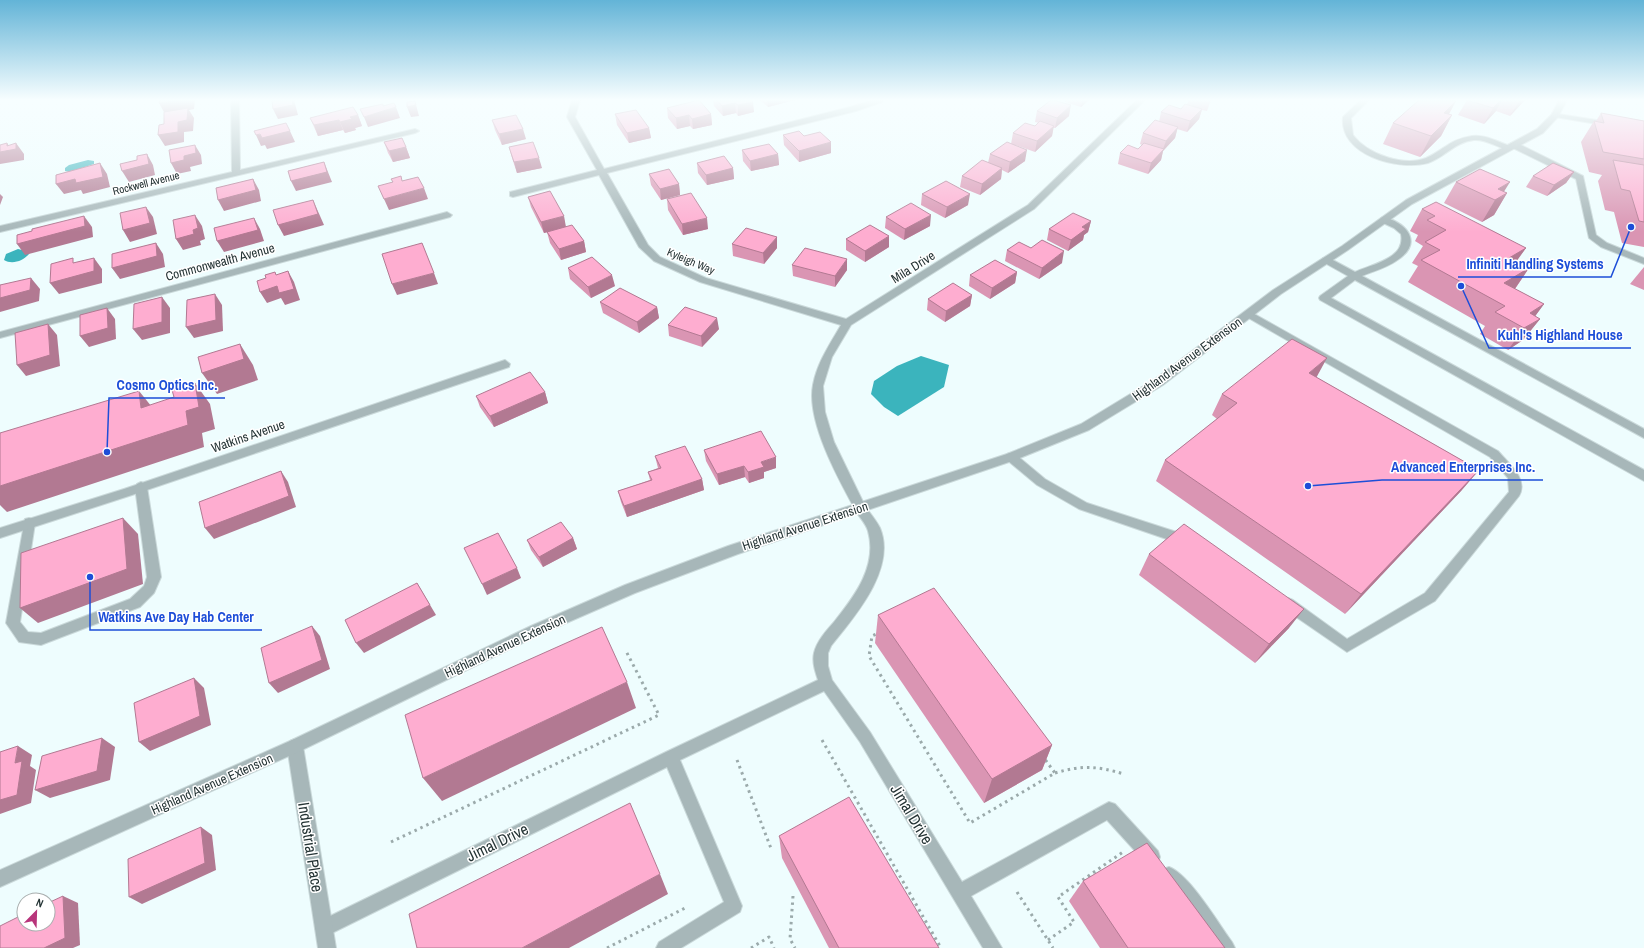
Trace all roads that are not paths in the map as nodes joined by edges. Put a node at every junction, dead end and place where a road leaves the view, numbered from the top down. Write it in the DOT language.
graph roads {
  1 [pos="236,144"];
  2 [pos="357,144"];
  3 [pos="587,144"];
  4 [pos="710,144"];
  5 [pos="1096,144"];
  6 [pos="1358,144"];
  7 [pos="1452,144"];
  8 [pos="1501,144"];
  9 [pos="1517,144"];
  10 [pos="1512,147"];
  11 [pos="602,171"];
  12 [pos="236,172"];
  13 [pos="513,194"];
  14 [pos="447,215"];
  15 [pos="1384,220"];
  16 [pos="0,229"];
  17 [pos="1326,260"];
  18 [pos="1644,261"];
  19 [pos="1355,276"];
  20 [pos="1249,314"];
  21 [pos="847,323"];
  22 [pos="0,335"];
  23 [pos="505,364"];
  24 [pos="1644,434"];
  25 [pos="1011,457"];
  26 [pos="1644,476"];
  27 [pos="141,488"];
  28 [pos="860,508"];
  29 [pos="29,524"];
  30 [pos="0,533"];
  31 [pos="1199,545"];
  32 [pos="1276,595"];
  33 [pos="826,682"];
  34 [pos="295,746"];
  35 [pos="671,757"];
  36 [pos="0,879"];
  37 [pos="959,893"];
  38 [pos="324,928"];
  39 [pos="327,948"];
  40 [pos="664,948"];
  41 [pos="993,948"];
  42 [pos="1226,948"];
  1 -- 12 [label="street"];
  2 -- 12 [label="street, Rockwell Avenue"];
  3 -- 11 [label="street, Kyleigh Way"];
  4 -- 11 [label="street"];
  5 -- 21 [label="street, Mila Drive"];
  6 -- 7 [label="street"];
  8 -- 10 [label="street"];
  9 -- 10 [label="street, Highland Avenue Extension"];
  10 -- 15 [label="street, Highland Avenue Extension"];
  10 -- 18 [label="street"];
  11 -- 13 [label="street"];
  11 -- 21 [label="street, Kyleigh Way"];
  12 -- 16 [label="street, Rockwell Avenue"];
  14 -- 22 [label="street, Commonwealth Avenue"];
  15 -- 17 [label="street, Highland Avenue Extension"];
  15 -- 19 [label="street"];
  17 -- 19 [label="street"];
  17 -- 20 [label="street, Highland Avenue Extension"];
  19 -- 24 [label="street"];
  19 -- 26 [label="street"];
  20 -- 25 [label="street, Highland Avenue Extension"];
  20 -- 32 [label="street"];
  21 -- 28 [label="street, Mila Drive"];
  23 -- 27 [label="street, Watkins Avenue"];
  25 -- 28 [label="street, Highland Avenue Extension"];
  25 -- 31 [label="street"];
  27 -- 29 [label="street, Watkins Avenue"];
  27 -- 29 [label="street"];
  28 -- 33 [label="street, Jimal Drive"];
  28 -- 34 [label="street, Highland Avenue Extension"];
  29 -- 30 [label="street, Watkins Avenue"];
  33 -- 35 [label="street, Jimal Drive"];
  33 -- 37 [label="street, Jimal Drive"];
  34 -- 36 [label="street, Highland Avenue Extension"];
  34 -- 38 [label="street, Industrial Place"];
  35 -- 38 [label="street, Jimal Drive"];
  35 -- 40 [label="street"];
  37 -- 41 [label="street, Jimal Drive"];
  37 -- 42 [label="street"];
  38 -- 39 [label="street, Industrial Place"];
}
